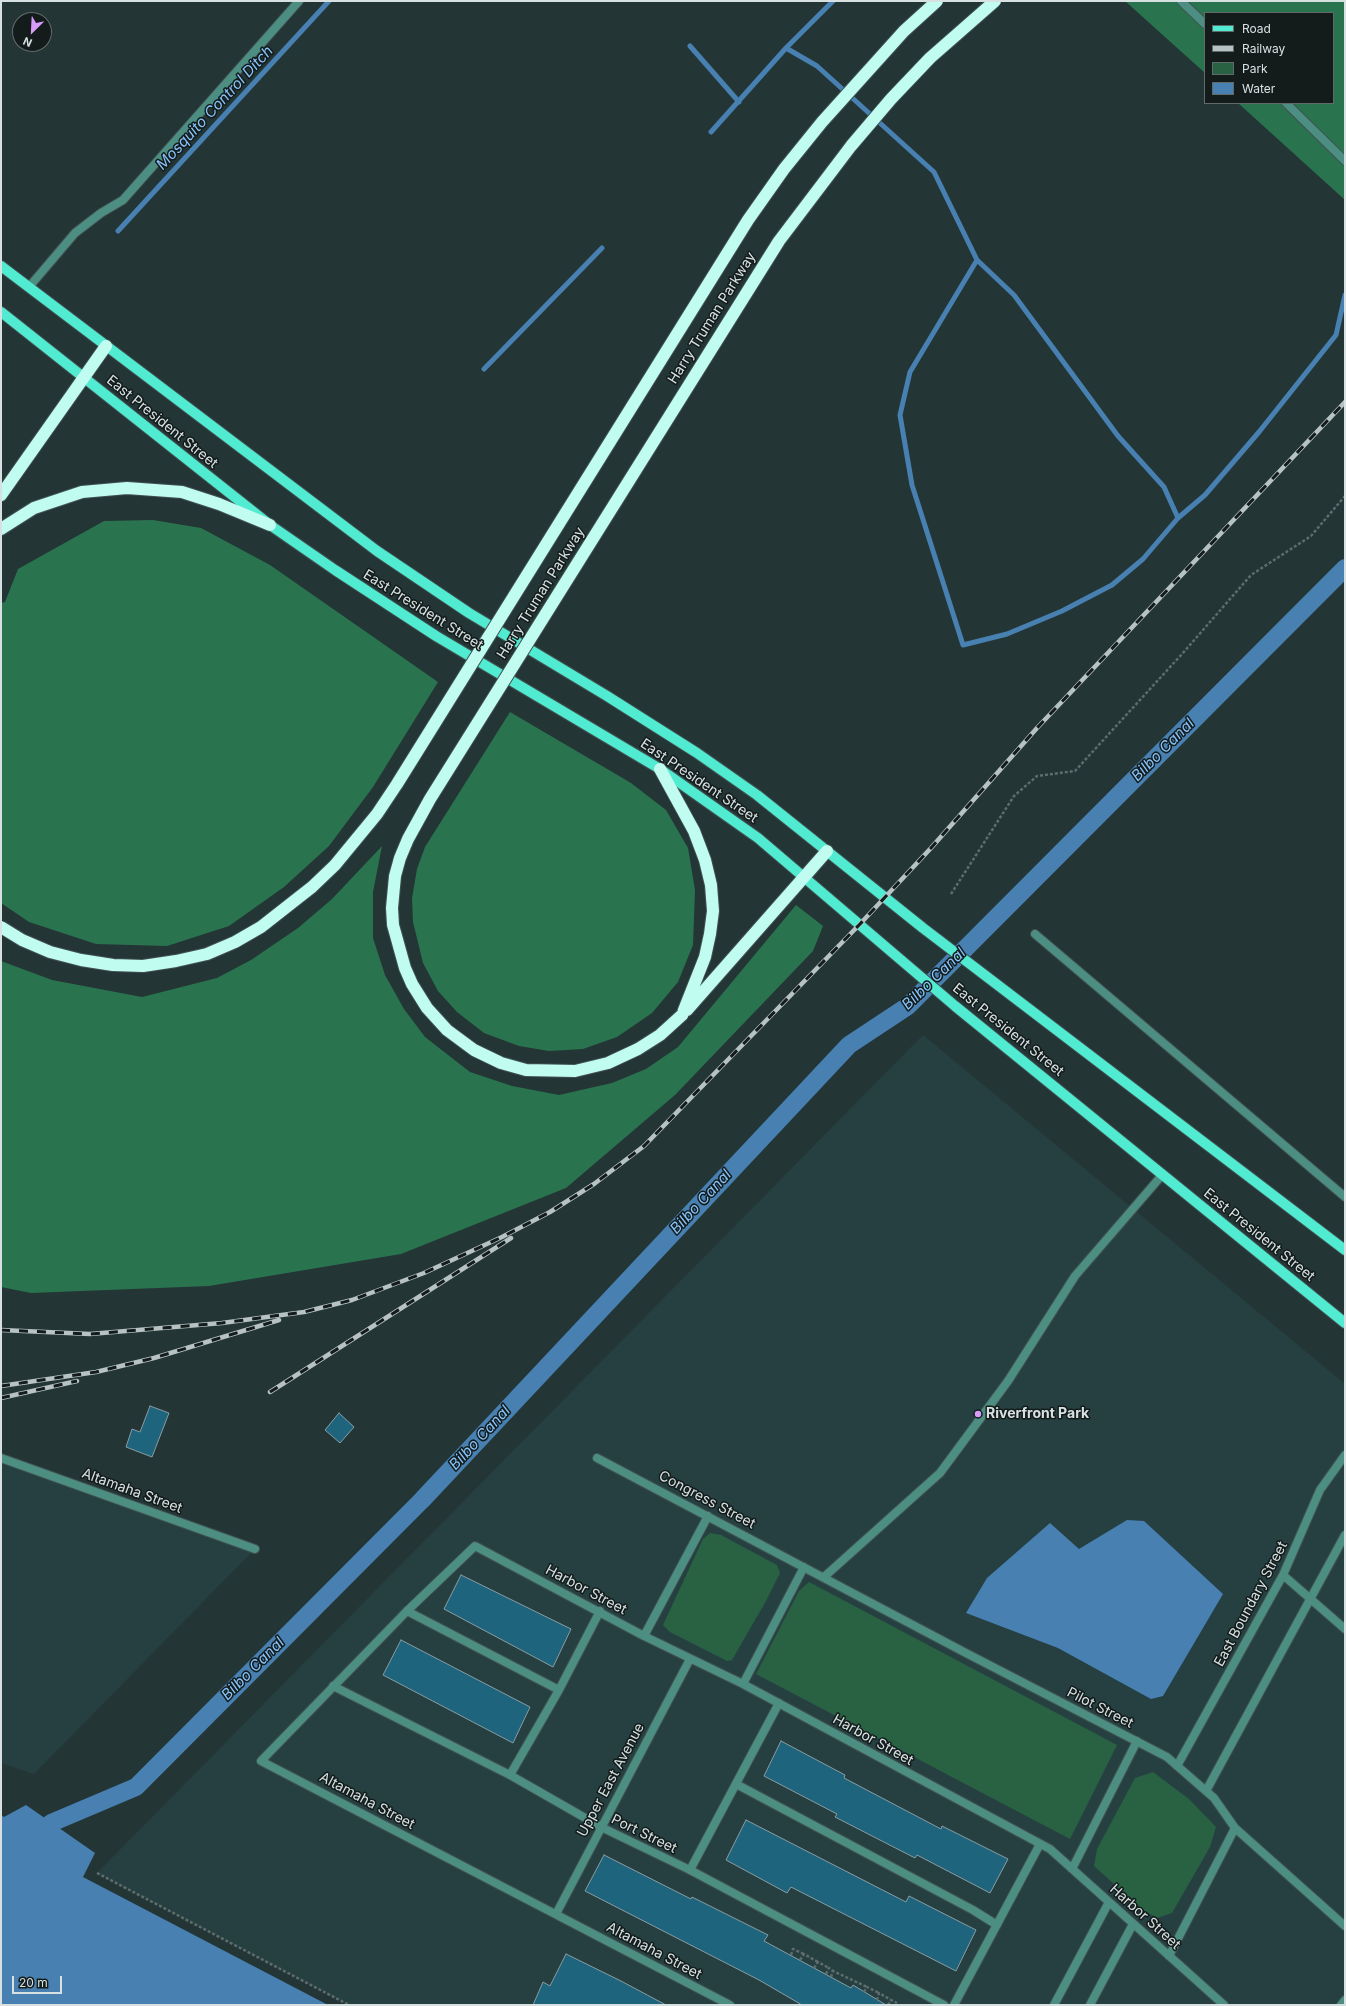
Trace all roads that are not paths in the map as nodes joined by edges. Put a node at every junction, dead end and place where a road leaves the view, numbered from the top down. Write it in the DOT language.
graph roads {
  1 [pos="299,1"];
  2 [pos="937,1"];
  3 [pos="995,1"];
  4 [pos="1181,1"];
  5 [pos="1204,23"];
  6 [pos="1287,104"];
  7 [pos="1345,161"];
  8 [pos="1,266"];
  9 [pos="29,287"];
  10 [pos="1,312"];
  11 [pos="106,346"];
  12 [pos="84,377"];
  13 [pos="1,495"];
  14 [pos="270,525"];
  15 [pos="1,529"];
  16 [pos="660,769"];
  17 [pos="827,851"];
  18 [pos="803,877"];
  19 [pos="1,927"];
  20 [pos="1035,934"];
  21 [pos="682,1015"];
  22 [pos="1162,1174"];
  23 [pos="1345,1197"];
  24 [pos="1345,1250"];
  25 [pos="1345,1323"];
  26 [pos="1345,1455"];
  27 [pos="1,1458"];
  28 [pos="597,1458"];
  29 [pos="708,1516"];
  30 [pos="1345,1535"];
  31 [pos="475,1546"];
  32 [pos="255,1548"];
  33 [pos="804,1567"];
  34 [pos="1283,1575"];
  35 [pos="824,1577"];
  36 [pos="1310,1597"];
  37 [pos="407,1611"];
  38 [pos="600,1611"];
  39 [pos="1345,1629"];
  40 [pos="644,1636"];
  41 [pos="690,1659"];
  42 [pos="743,1684"];
  43 [pos="333,1686"];
  44 [pos="559,1690"];
  45 [pos="779,1703"];
  46 [pos="1137,1741"];
  47 [pos="1178,1766"];
  48 [pos="510,1775"];
  49 [pos="736,1784"];
  50 [pos="1206,1791"];
  51 [pos="602,1827"];
  52 [pos="1235,1828"];
  53 [pos="1040,1844"];
  54 [pos="1072,1869"];
  55 [pos="690,1870"];
  56 [pos="1109,1902"];
  57 [pos="556,1914"];
  58 [pos="1133,1924"];
  59 [pos="997,1925"];
  60 [pos="1345,1926"];
  61 [pos="1169,1956"];
  62 [pos="1345,2000"];
  63 [pos="730,2005"];
  64 [pos="944,2005"];
  65 [pos="954,2005"];
  66 [pos="1054,2005"];
  67 [pos="1090,2005"];
  68 [pos="1224,2005"];
  69 [pos="1341,2005"];
  1 -- 9 [label="street"];
  2 -- 19 [label="highway, Harry Truman Parkway, bridge"];
  3 -- 21 [label="highway, Harry Truman Parkway, bridge"];
  4 -- 5 [label="street"];
  6 -- 7 [label="street"];
  8 -- 9 [label="main road, East President Street"];
  9 -- 11 [label="main road, East President Street"];
  10 -- 12 [label="main road, East President Street"];
  11 -- 12 [label="highway"];
  11 -- 17 [label="main road, East President Street"];
  12 -- 13 [label="highway"];
  12 -- 14 [label="main road, East President Street"];
  14 -- 15 [label="highway"];
  14 -- 16 [label="main road, East President Street"];
  16 -- 18 [label="main road, East President Street"];
  16 -- 21 [label="highway"];
  17 -- 18 [label="highway, Harry Truman Parkway"];
  17 -- 24 [label="main road, East President Street"];
  18 -- 21 [label="highway, Harry Truman Parkway"];
  18 -- 22 [label="main road, East President Street"];
  20 -- 23 [label="street"];
  22 -- 25 [label="main road, East President Street"];
  22 -- 35 [label="street"];
  26 -- 34 [label="street, East Boundary Street"];
  27 -- 32 [label="street, Altamaha Street"];
  28 -- 29 [label="street, Congress Street"];
  29 -- 33 [label="street, Congress Street"];
  29 -- 40 [label="street"];
  30 -- 36 [label="street"];
  31 -- 37 [label="street, Altamaha Street"];
  31 -- 38 [label="street, Harbor Street"];
  33 -- 35 [label="street, Pilot Street"];
  33 -- 42 [label="street"];
  34 -- 36 [label="street"];
  34 -- 47 [label="street, East Boundary Street"];
  35 -- 46 [label="street, Pilot Street"];
  36 -- 39 [label="street"];
  36 -- 50 [label="street"];
  37 -- 43 [label="street, Altamaha Street"];
  37 -- 44 [label="street"];
  38 -- 40 [label="street, Harbor Street"];
  38 -- 44 [label="street"];
  40 -- 41 [label="street, Harbor Street"];
  41 -- 42 [label="street, Harbor Street"];
  41 -- 51 [label="street, Upper East Avenue"];
  42 -- 45 [label="street, Harbor Street"];
  43 -- 48 [label="street, Port Street"];
  43 -- 57 [label="street, Altamaha Street"];
  44 -- 48 [label="street"];
  45 -- 49 [label="street"];
  45 -- 53 [label="street, Harbor Street"];
  46 -- 47 [label="street, Pilot Street"];
  46 -- 54 [label="street"];
  47 -- 50 [label="street, Pilot Street"];
  48 -- 51 [label="street, Port Street"];
  49 -- 55 [label="street"];
  49 -- 59 [label="street"];
  50 -- 52 [label="street, Pilot Street"];
  51 -- 55 [label="street, Port Street"];
  51 -- 57 [label="street, Upper East Avenue"];
  52 -- 60 [label="street, Pilot Street"];
  52 -- 61 [label="street"];
  53 -- 54 [label="street, Harbor Street"];
  53 -- 59 [label="street"];
  54 -- 56 [label="street, Harbor Street"];
  55 -- 64 [label="street, Port Street"];
  56 -- 58 [label="street, Harbor Street"];
  56 -- 66 [label="street"];
  57 -- 63 [label="street, Altamaha Street"];
  58 -- 61 [label="street, Harbor Street"];
  58 -- 67 [label="street"];
  59 -- 65 [label="street"];
  61 -- 68 [label="street, Harbor Street"];
  62 -- 69 [label="street"];
}
